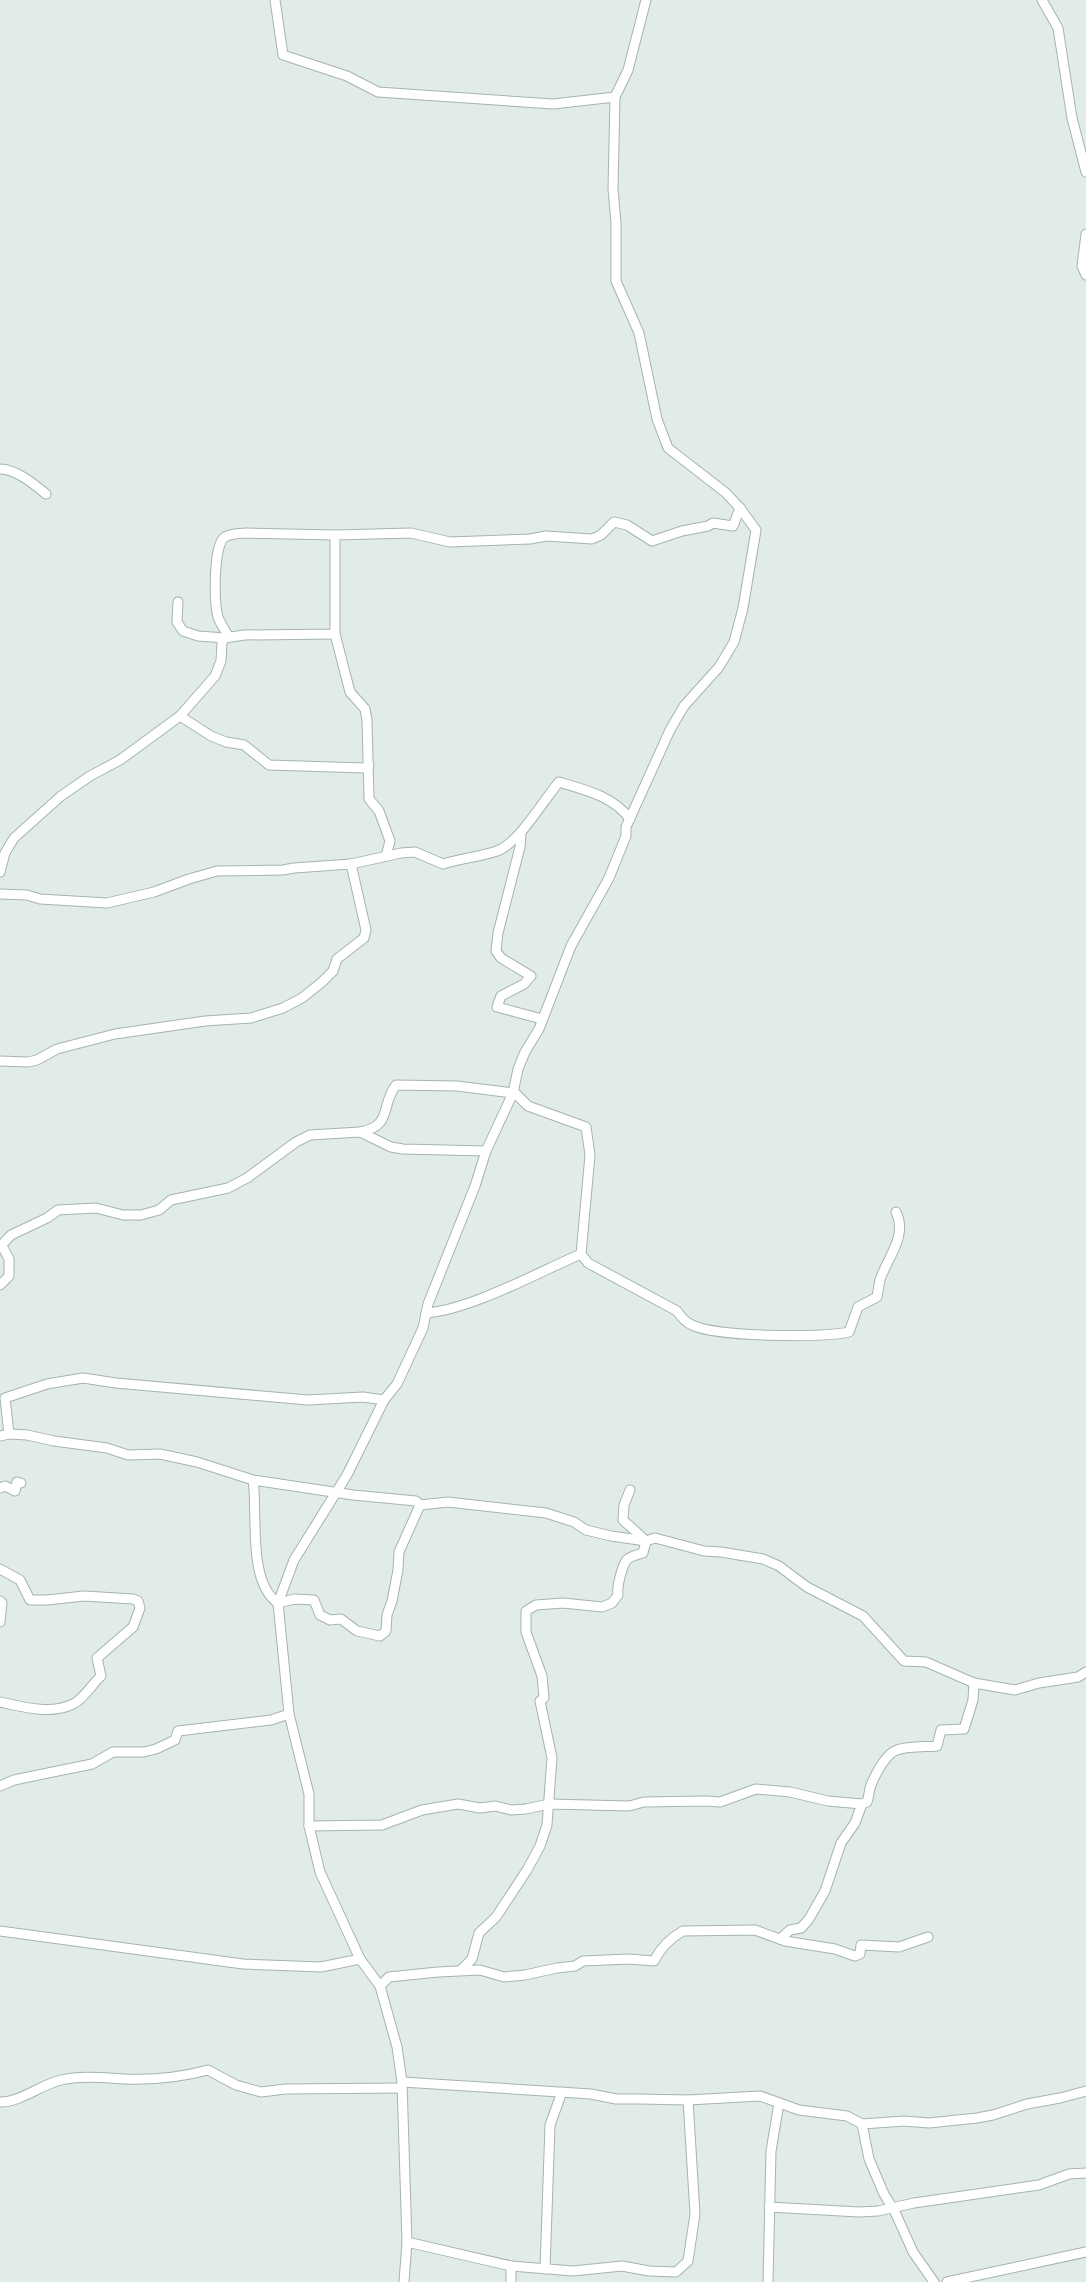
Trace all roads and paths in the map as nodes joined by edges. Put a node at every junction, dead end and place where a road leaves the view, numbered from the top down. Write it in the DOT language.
graph roads {
  1 [pos="275,0"];
  2 [pos="646,0"];
  3 [pos="1041,0"];
  4 [pos="615,97"];
  5 [pos="1086,172"];
  6 [pos="1086,234"];
  7 [pos="1086,275"];
  8 [pos="0,469"];
  9 [pos="46,494"];
  10 [pos="740,508"];
  11 [pos="335,535"];
  12 [pos="178,602"];
  13 [pos="335,634"];
  14 [pos="227,637"];
  15 [pos="180,716"];
  16 [pos="369,765"];
  17 [pos="630,819"];
  18 [pos="521,832"];
  19 [pos="386,856"];
  20 [pos="351,864"];
  21 [pos="0,872"];
  22 [pos="0,894"];
  23 [pos="542,1019"];
  24 [pos="0,1061"];
  25 [pos="513,1092"];
  26 [pos="360,1132"];
  27 [pos="486,1151"];
  28 [pos="896,1212"];
  29 [pos="1,1247"];
  30 [pos="581,1254"];
  31 [pos="0,1284"];
  32 [pos="426,1313"];
  33 [pos="3,1398"];
  34 [pos="384,1400"];
  35 [pos="4,1435"];
  36 [pos="253,1480"];
  37 [pos="21,1483"];
  38 [pos="0,1488"];
  39 [pos="630,1490"];
  40 [pos="336,1493"];
  41 [pos="420,1505"];
  42 [pos="646,1541"];
  43 [pos="0,1569"];
  44 [pos="0,1601"];
  45 [pos="278,1603"];
  46 [pos="0,1622"];
  47 [pos="1086,1672"];
  48 [pos="974,1683"];
  49 [pos="0,1702"];
  50 [pos="289,1714"];
  51 [pos="0,1786"];
  52 [pos="549,1804"];
  53 [pos="862,1804"];
  54 [pos="309,1826"];
  55 [pos="0,1931"];
  56 [pos="928,1937"];
  57 [pos="780,1939"];
  58 [pos="360,1959"];
  59 [pos="461,1970"];
  60 [pos="380,1986"];
  61 [pos="402,2085"];
  62 [pos="1086,2091"];
  63 [pos="562,2092"];
  64 [pos="688,2100"];
  65 [pos="0,2102"];
  66 [pos="779,2103"];
  67 [pos="862,2124"];
  68 [pos="1086,2173"];
  69 [pos="769,2207"];
  70 [pos="892,2208"];
  71 [pos="407,2242"];
  72 [pos="1086,2252"];
  73 [pos="511,2266"];
  74 [pos="545,2269"];
  75 [pos="677,2277"];
  76 [pos="404,2282"];
  77 [pos="511,2282"];
  78 [pos="768,2282"];
  79 [pos="934,2282"];
  80 [pos="947,2282"];
  1 -- 4 [label="street"];
  2 -- 4 [label="street"];
  3 -- 5 [label="street"];
  4 -- 10 [label="street"];
  6 -- 7 [label="street"];
  8 -- 9 [label="street"];
  10 -- 11 [label="street"];
  10 -- 17 [label="street"];
  11 -- 13 [label="street"];
  11 -- 14 [label="street"];
  12 -- 14 [label="street"];
  13 -- 14 [label="street"];
  13 -- 16 [label="street"];
  14 -- 15 [label="street"];
  15 -- 16 [label="street"];
  15 -- 21 [label="street"];
  16 -- 19 [label="street"];
  17 -- 18 [label="street"];
  17 -- 23 [label="street"];
  18 -- 19 [label="street"];
  18 -- 23 [label="street"];
  19 -- 20 [label="street"];
  20 -- 22 [label="street"];
  20 -- 24 [label="street"];
  23 -- 25 [label="street"];
  25 -- 26 [label="street"];
  25 -- 27 [label="street"];
  25 -- 30 [label="street"];
  26 -- 27 [label="street"];
  26 -- 29 [label="street"];
  27 -- 32 [label="street"];
  28 -- 30 [label="street"];
  29 -- 31 [label="street"];
  30 -- 32 [label="street"];
  32 -- 34 [label="street"];
  33 -- 34 [label="street"];
  33 -- 35 [label="street"];
  34 -- 40 [label="street"];
  35 -- 36 [label="street"];
  36 -- 40 [label="street"];
  36 -- 45 [label="street"];
  37 -- 38 [label="street"];
  39 -- 42 [label="street"];
  40 -- 41 [label="street"];
  40 -- 45 [label="street"];
  41 -- 42 [label="street"];
  41 -- 45 [label="street"];
  42 -- 48 [label="street"];
  42 -- 52 [label="street"];
  43 -- 49 [label="street"];
  44 -- 46 [label="street"];
  45 -- 50 [label="street"];
  47 -- 48 [label="street"];
  48 -- 53 [label="street"];
  50 -- 51 [label="street"];
  50 -- 54 [label="street"];
  52 -- 53 [label="street"];
  52 -- 54 [label="street"];
  52 -- 59 [label="street"];
  53 -- 57 [label="street"];
  54 -- 58 [label="street"];
  55 -- 58 [label="street"];
  56 -- 57 [label="street"];
  57 -- 59 [label="street"];
  58 -- 60 [label="street"];
  59 -- 60 [label="street"];
  60 -- 61 [label="street"];
  61 -- 63 [label="street"];
  61 -- 65 [label="street"];
  61 -- 71 [label="street"];
  62 -- 67 [label="street"];
  63 -- 64 [label="street"];
  63 -- 74 [label="street"];
  64 -- 66 [label="street"];
  64 -- 75 [label="street"];
  66 -- 67 [label="street"];
  66 -- 69 [label="street"];
  67 -- 70 [label="street"];
  68 -- 70 [label="street"];
  69 -- 70 [label="street"];
  69 -- 78 [label="street"];
  70 -- 79 [label="street"];
  71 -- 73 [label="street"];
  71 -- 76 [label="street"];
  72 -- 80 [label="street"];
  73 -- 74 [label="street"];
  73 -- 77 [label="street"];
  74 -- 75 [label="street"];
}
